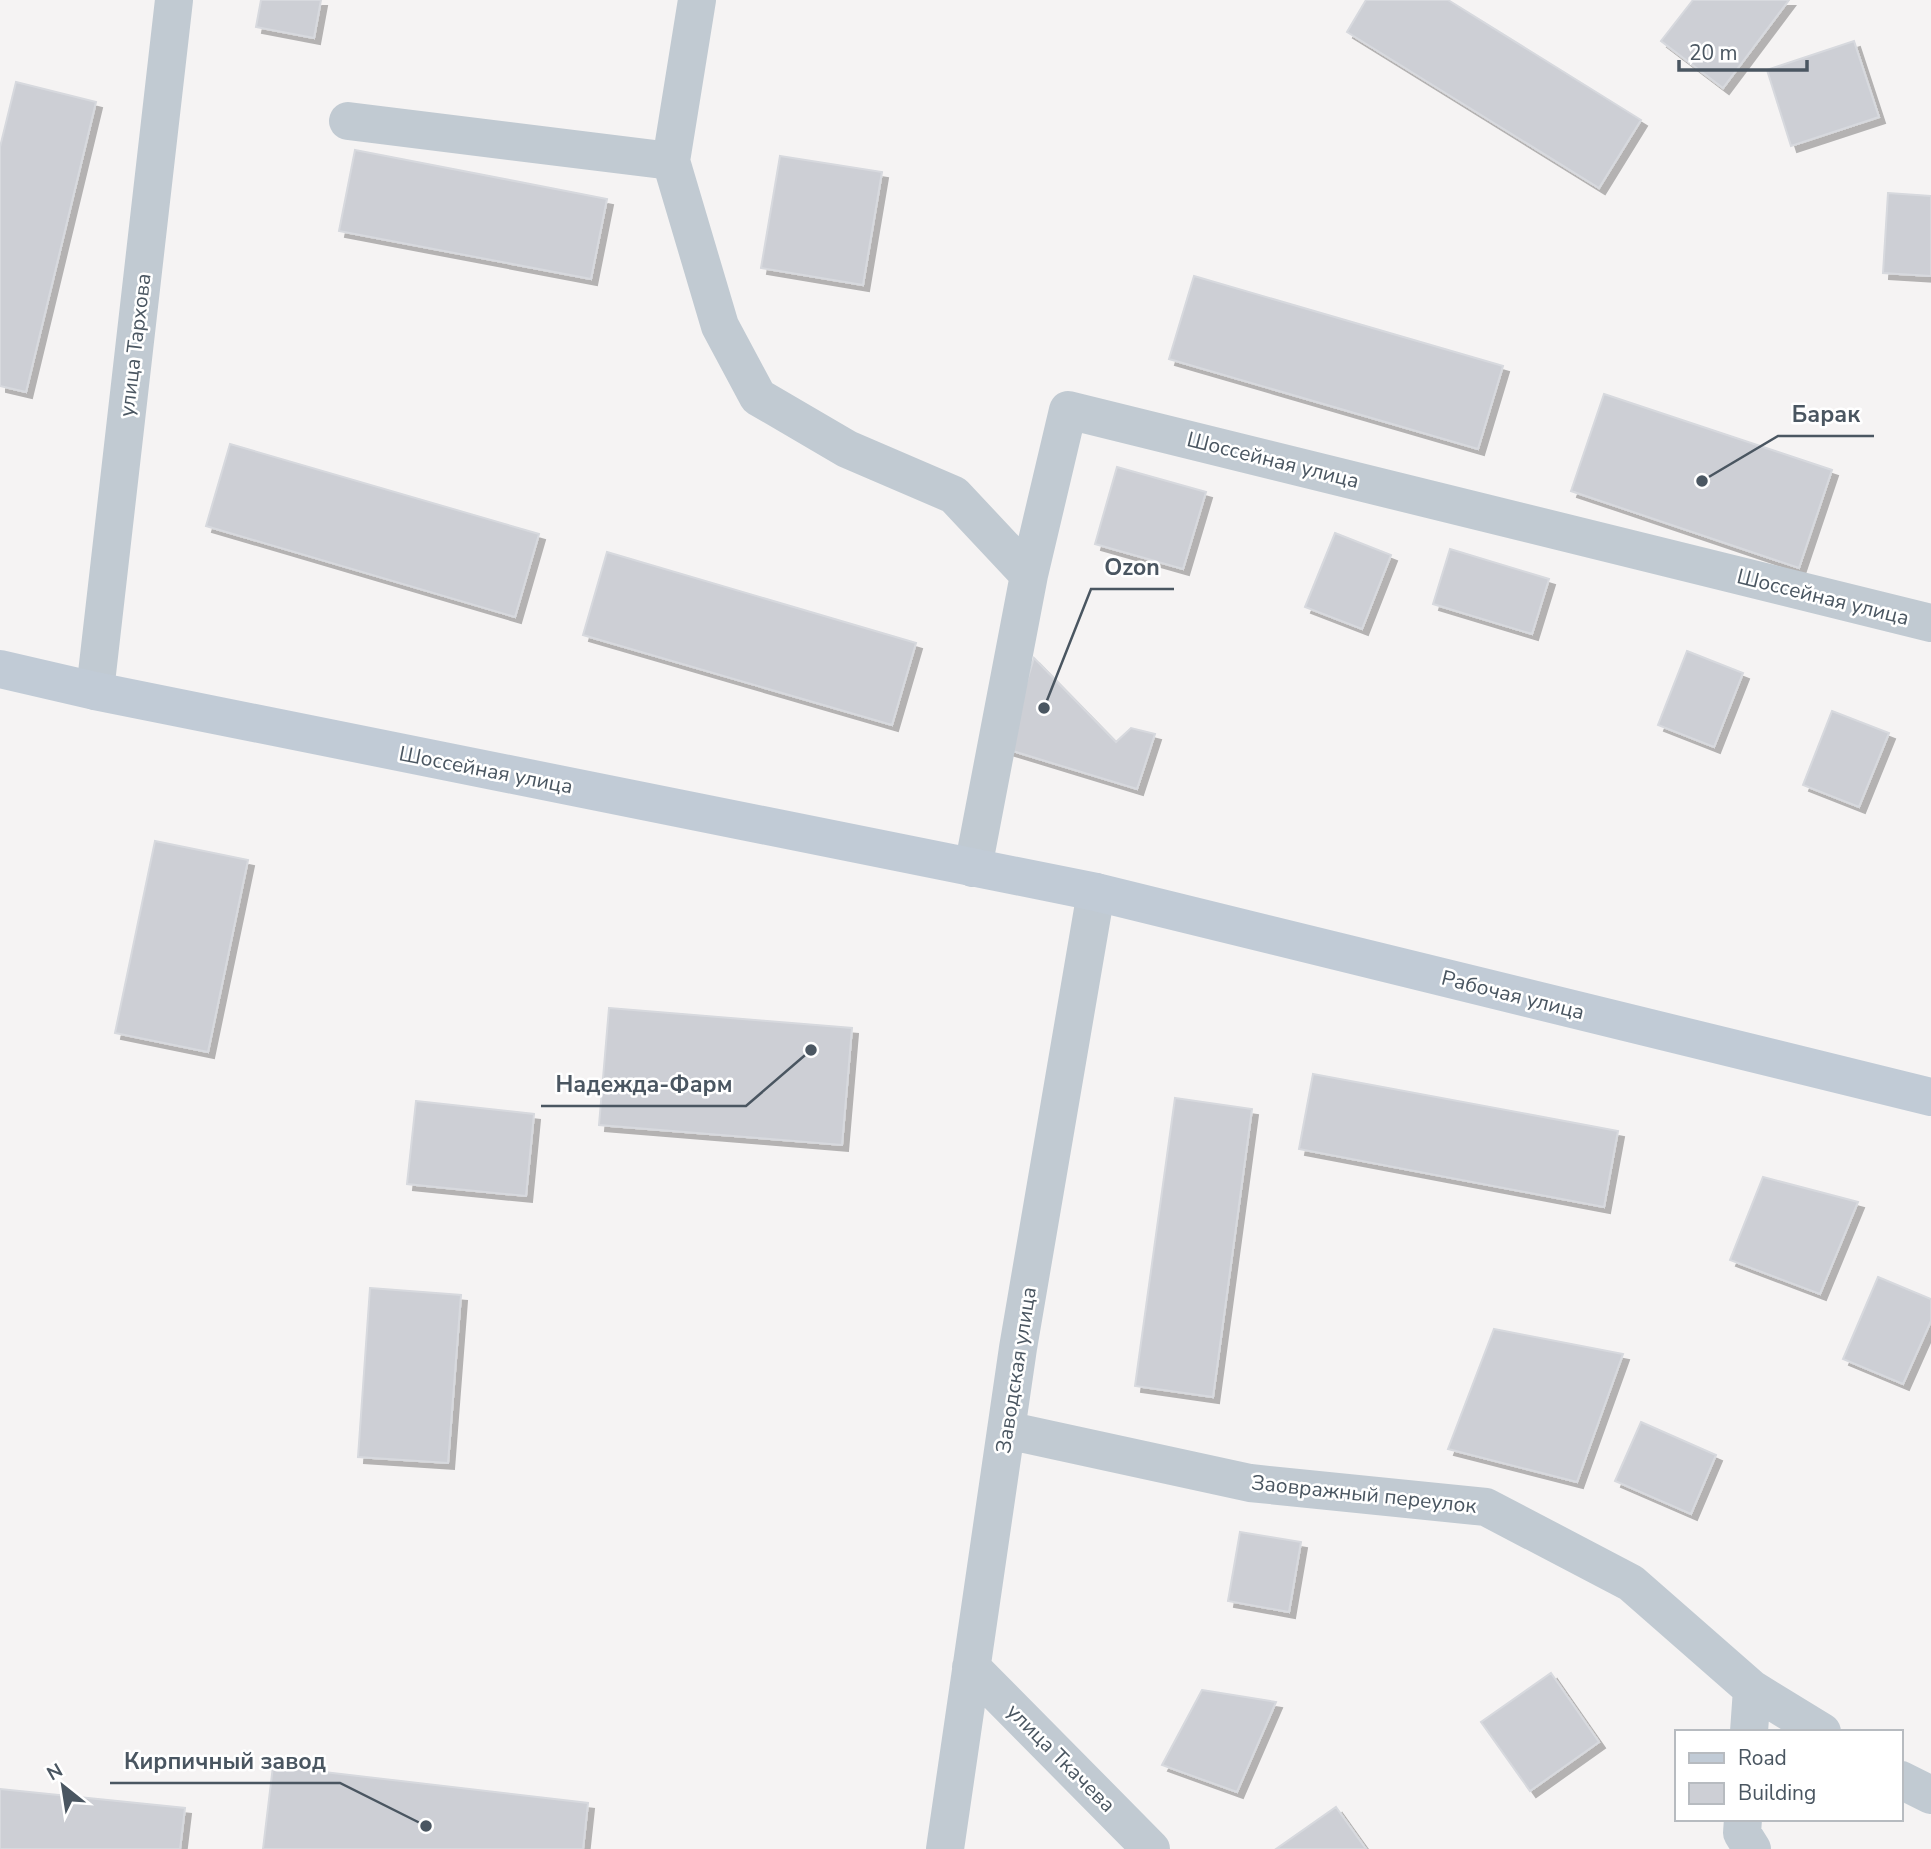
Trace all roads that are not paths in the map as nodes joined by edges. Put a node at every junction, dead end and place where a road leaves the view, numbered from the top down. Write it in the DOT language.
graph roads {
  1 [pos="174,0"];
  2 [pos="696,0"];
  3 [pos="348,121"];
  4 [pos="671,161"];
  5 [pos="1029,575"];
  6 [pos="1931,623"];
  7 [pos="0,669"];
  8 [pos="95,691"];
  9 [pos="973,868"];
  10 [pos="1096,892"];
  11 [pos="1931,1097"];
  12 [pos="1006,1430"];
  13 [pos="971,1667"];
  14 [pos="1752,1689"];
  15 [pos="1749,1730"];
  16 [pos="1819,1730"];
  17 [pos="1903,1781"];
  18 [pos="1931,1796"];
  19 [pos="1743,1821"];
  20 [pos="945,1849"];
  21 [pos="1151,1849"];
  22 [pos="1752,1849"];
  1 -- 8 [label="street, улица Тархова"];
  2 -- 4 [label="street"];
  3 -- 4 [label="street"];
  4 -- 5 [label="street"];
  5 -- 6 [label="street, Шоссейная улица"];
  5 -- 9 [label="street, Шоссейная улица"];
  7 -- 8 [label="main road, Шоссейная улица"];
  8 -- 9 [label="main road, Шоссейная улица"];
  9 -- 10 [label="main road, Шоссейная улица"];
  10 -- 11 [label="main road, Рабочая улица"];
  10 -- 12 [label="street, Заводская улица"];
  12 -- 13 [label="street, Заводская улица"];
  12 -- 14 [label="street, Заовражный переулок"];
  13 -- 20 [label="street, Заводская улица"];
  13 -- 21 [label="street, улица Ткачева"];
  14 -- 15 [label="street"];
  14 -- 16 [label="street, Заовражный переулок"];
  17 -- 18 [label="street"];
  19 -- 22 [label="street"];
}
